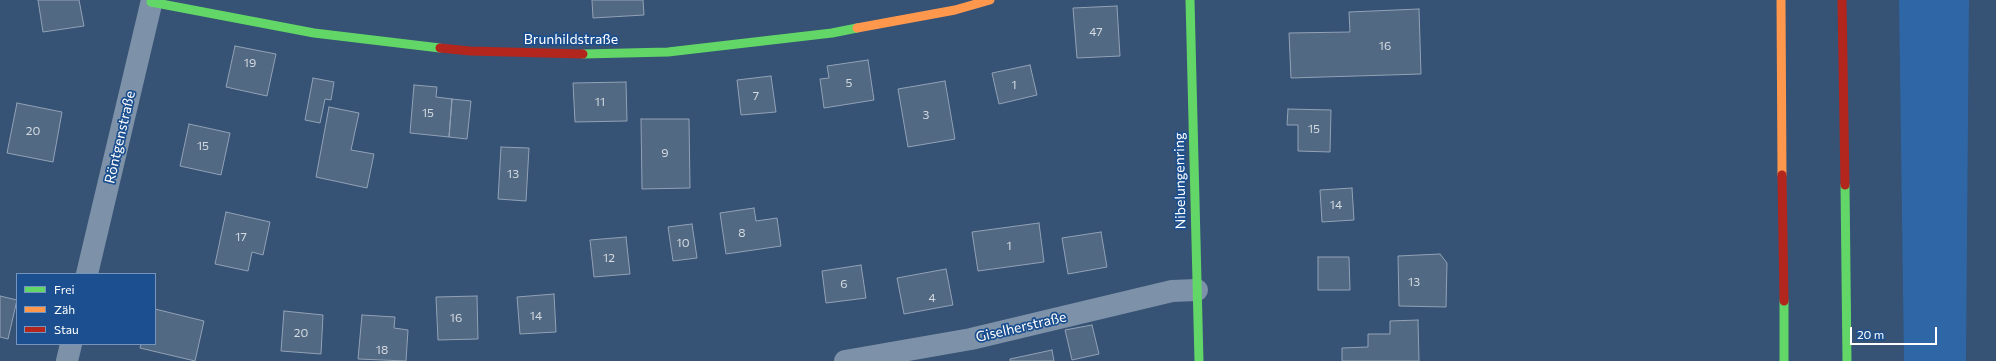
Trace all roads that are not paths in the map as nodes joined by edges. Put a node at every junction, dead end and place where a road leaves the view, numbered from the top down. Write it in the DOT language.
graph roads {
  1 [pos="990,0"];
  2 [pos="1190,0"];
  3 [pos="1781,0"];
  4 [pos="1842,0"];
  5 [pos="151,1"];
  6 [pos="87,273"];
  7 [pos="1197,290"];
  8 [pos="71,345"];
  9 [pos="67,361"];
  10 [pos="845,361"];
  11 [pos="1199,361"];
  12 [pos="1784,361"];
  13 [pos="1847,361"];
  1 -- 5 [label="main road, Brunhildstraße"];
  2 -- 7 [label="main road, Nibelungenring"];
  3 -- 12 [label="main road"];
  4 -- 13 [label="main road"];
  5 -- 6 [label="street, Röntgenstraße"];
  7 -- 10 [label="street, Giselherstraße"];
  7 -- 11 [label="main road, Nibelungenring"];
  8 -- 9 [label="street"];
}
